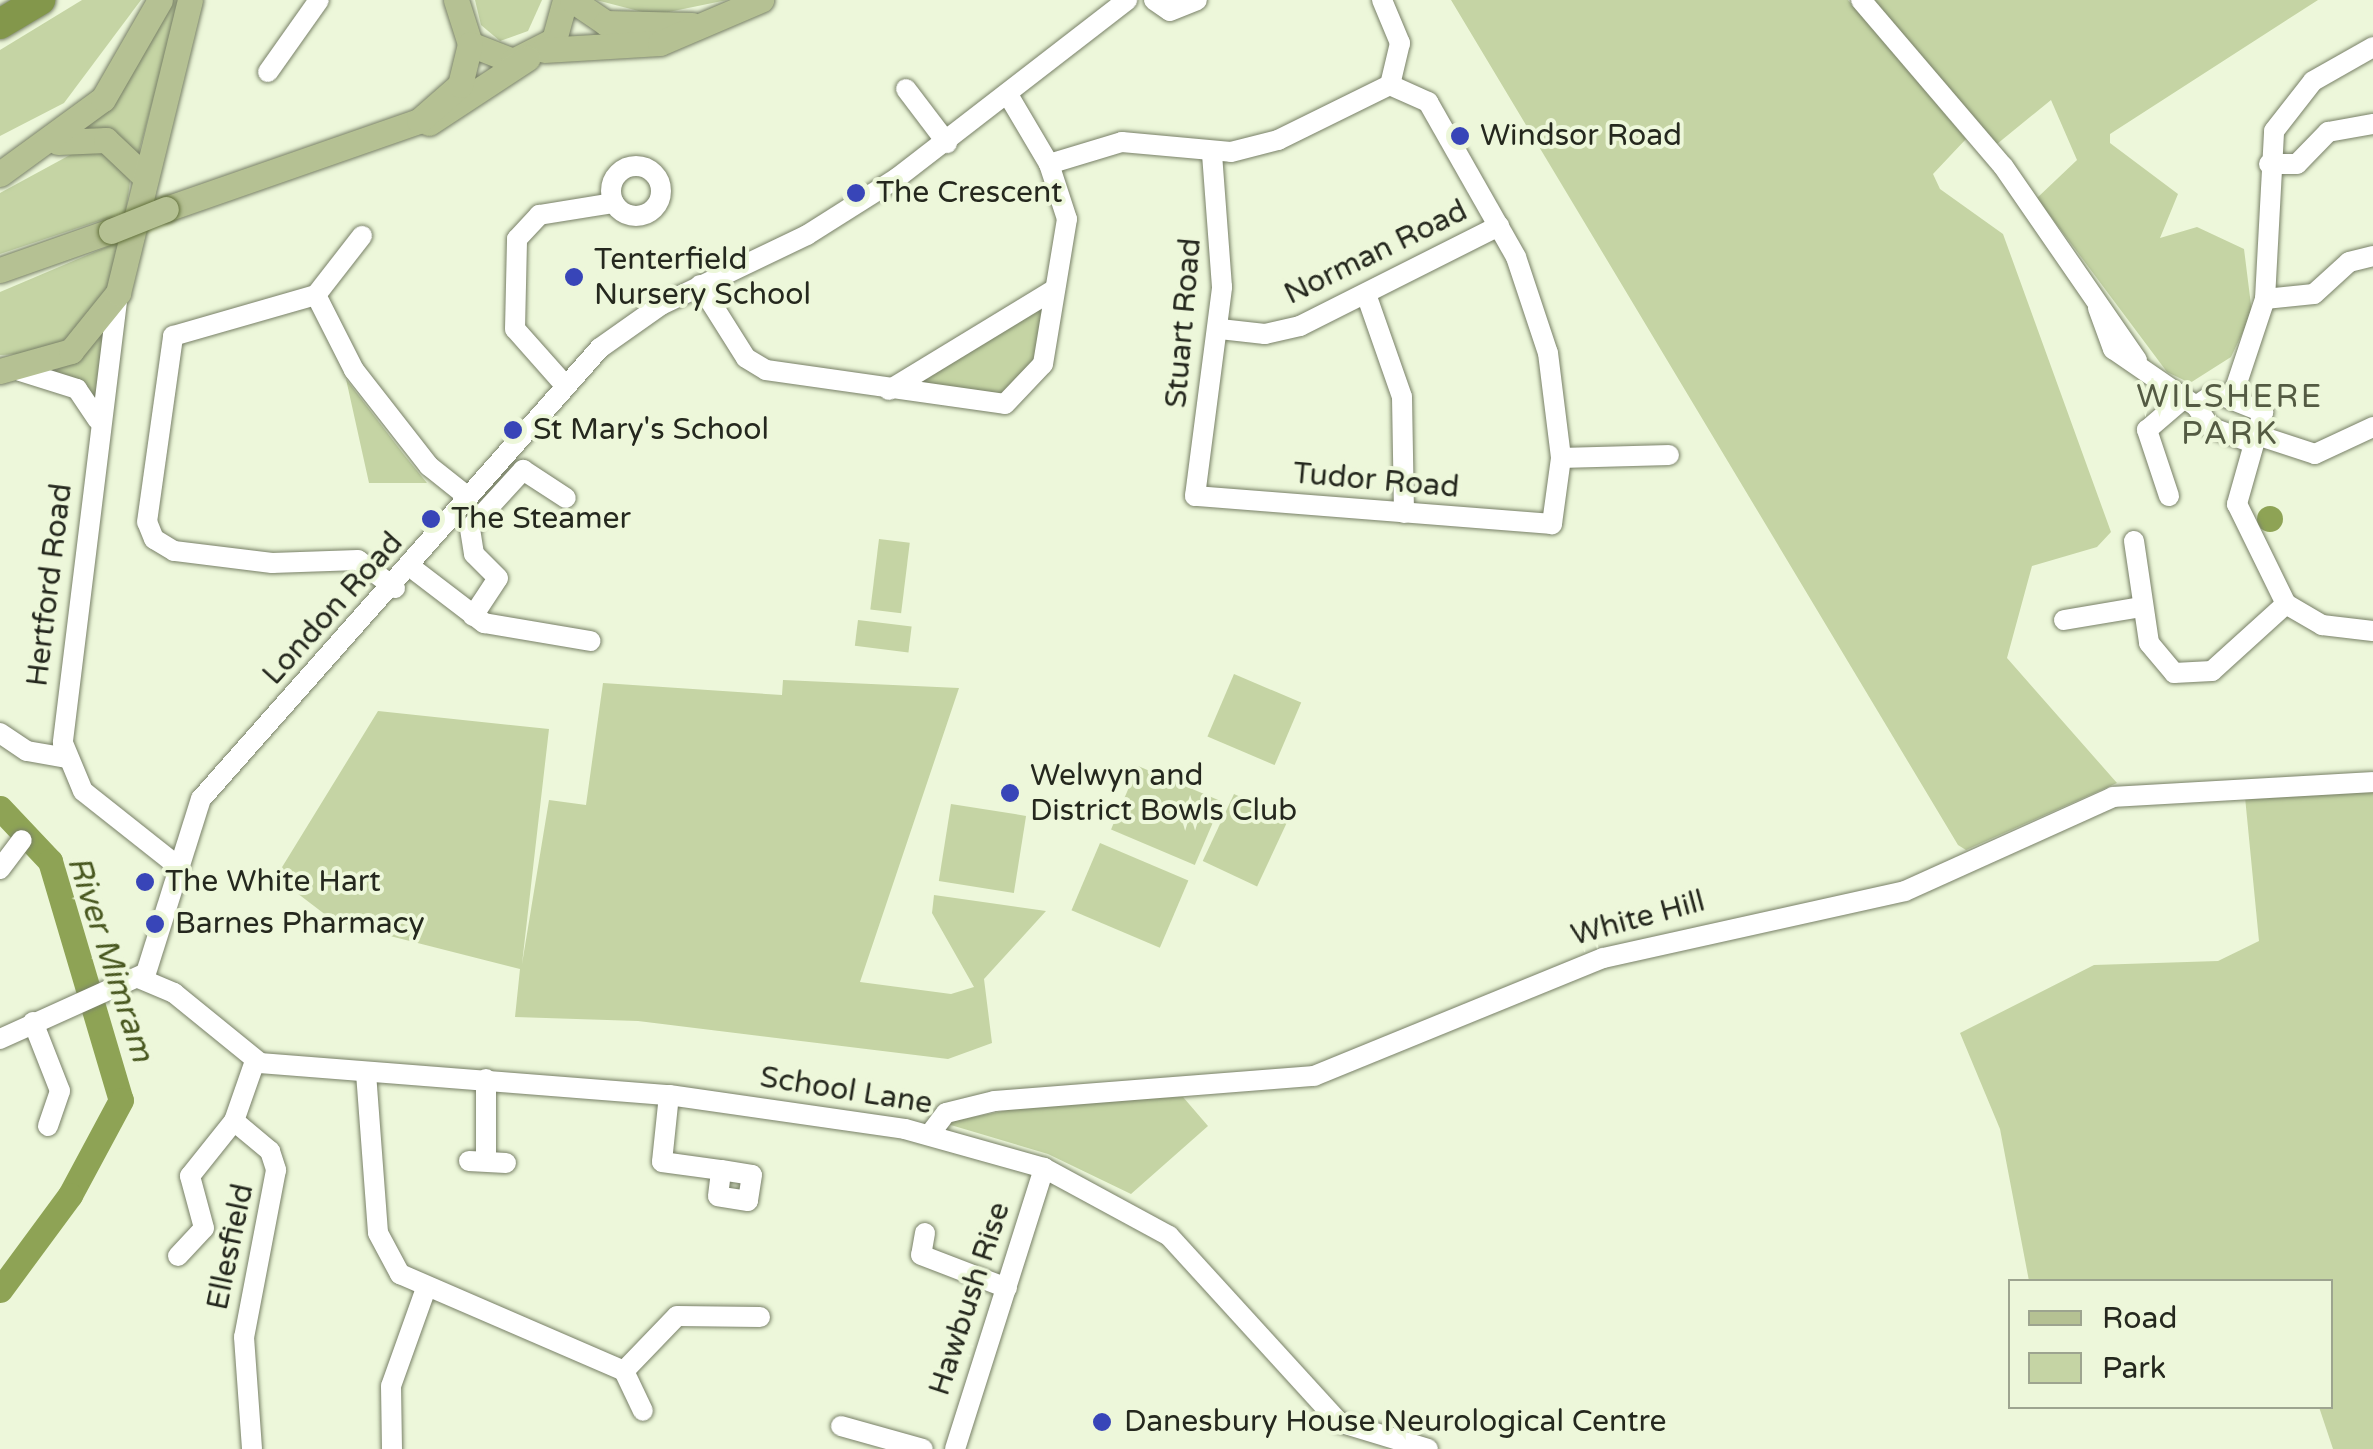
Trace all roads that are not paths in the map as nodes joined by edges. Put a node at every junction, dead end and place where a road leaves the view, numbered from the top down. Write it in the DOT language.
graph roads {
  1 [pos="40,0"];
  2 [pos="160,0"];
  3 [pos="190,0"];
  4 [pos="319,0"];
  5 [pos="456,0"];
  6 [pos="564,0"];
  7 [pos="572,0"];
  8 [pos="763,0"];
  9 [pos="783,0"];
  10 [pos="1127,0"];
  11 [pos="1154,0"];
  12 [pos="1197,0"];
  13 [pos="1382,0"];
  14 [pos="1860,0"];
  15 [pos="0,24"];
  16 [pos="692,25"];
  17 [pos="470,44"];
  18 [pos="2373,47"];
  19 [pos="536,54"];
  20 [pos="268,72"];
  21 [pos="1390,85"];
  22 [pos="906,88"];
  23 [pos="1007,93"];
  24 [pos="419,121"];
  25 [pos="2373,124"];
  26 [pos="947,142"];
  27 [pos="45,147"];
  28 [pos="1212,155"];
  29 [pos="1049,164"];
  30 [pos="2269,164"];
  31 [pos="0,174"];
  32 [pos="142,174"];
  33 [pos="614,203"];
  34 [pos="1499,226"];
  35 [pos="362,236"];
  36 [pos="2373,256"];
  37 [pos="0,270"];
  38 [pos="700,285"];
  39 [pos="1055,289"];
  40 [pos="118,293"];
  41 [pos="1366,294"];
  42 [pos="316,295"];
  43 [pos="2264,299"];
  44 [pos="1220,329"];
  45 [pos="10,371"];
  46 [pos="562,384"];
  47 [pos="889,390"];
  48 [pos="2232,398"];
  49 [pos="2190,402"];
  50 [pos="98,420"];
  51 [pos="2373,426"];
  52 [pos="2255,439"];
  53 [pos="1670,455"];
  54 [pos="1561,458"];
  55 [pos="1195,496"];
  56 [pos="2170,496"];
  57 [pos="468,498"];
  58 [pos="566,498"];
  59 [pos="1404,513"];
  60 [pos="2134,541"];
  61 [pos="412,568"];
  62 [pos="395,588"];
  63 [pos="2286,604"];
  64 [pos="2142,606"];
  65 [pos="473,616"];
  66 [pos="2064,620"];
  67 [pos="2373,630"];
  68 [pos="590,641"];
  69 [pos="0,733"];
  70 [pos="66,758"];
  71 [pos="2373,782"];
  72 [pos="22,840"];
  73 [pos="184,840"];
  74 [pos="154,851"];
  75 [pos="179,867"];
  76 [pos="0,869"];
  77 [pos="158,955"];
  78 [pos="141,979"];
  79 [pos="174,993"];
  80 [pos="33,1022"];
  81 [pos="0,1039"];
  82 [pos="254,1061"];
  83 [pos="366,1074"];
  84 [pos="486,1079"];
  85 [pos="669,1096"];
  86 [pos="234,1121"];
  87 [pos="48,1126"];
  88 [pos="930,1134"];
  89 [pos="487,1162"];
  90 [pos="1044,1168"];
  91 [pos="721,1170"];
  92 [pos="924,1233"];
  93 [pos="178,1256"];
  94 [pos="1007,1288"];
  95 [pos="425,1291"];
  96 [pos="760,1317"];
  97 [pos="624,1371"];
  98 [pos="643,1412"];
  99 [pos="841,1426"];
  100 [pos="252,1449"];
  101 [pos="392,1449"];
  102 [pos="923,1449"];
  103 [pos="955,1449"];
  104 [pos="1428,1449"];
  1 -- 15 [label="highway"];
  2 -- 27 [label="main road"];
  3 -- 32 [label="main road"];
  4 -- 20 [label="street"];
  5 -- 17 [label="main road"];
  6 -- 19 [label="main road"];
  7 -- 16 [label="main road"];
  8 -- 9 [label="main road"];
  8 -- 16 [label="main road"];
  10 -- 23 [label="street, London Road"];
  11 -- 12 [label="street"];
  13 -- 21 [label="street"];
  14 -- 49 [label="street"];
  16 -- 19 [label="main road"];
  17 -- 19 [label="main road"];
  17 -- 24 [label="main road"];
  18 -- 30 [label="street"];
  19 -- 24 [label="main road"];
  21 -- 28 [label="street"];
  21 -- 34 [label="street"];
  22 -- 26 [label="street"];
  23 -- 26 [label="street, London Road"];
  23 -- 29 [label="street"];
  24 -- 37 [label="main road, bridge"];
  25 -- 30 [label="street"];
  26 -- 38 [label="street, London Road"];
  27 -- 31 [label="main road"];
  27 -- 32 [label="main road"];
  28 -- 29 [label="street"];
  28 -- 44 [label="street, Stuart Road"];
  29 -- 39 [label="street"];
  30 -- 43 [label="street"];
  32 -- 40 [label="main road"];
  33 -- 46 [label="street"];
  34 -- 41 [label="street, Norman Road"];
  34 -- 54 [label="street"];
  35 -- 42 [label="street"];
  36 -- 43 [label="street"];
  38 -- 46 [label="street, London Road"];
  38 -- 47 [label="street"];
  39 -- 47 [label="street"];
  39 -- 47 [label="street"];
  40 -- 45 [label="main road"];
  40 -- 50 [label="street, Hertford Road"];
  41 -- 44 [label="street, Norman Road"];
  41 -- 59 [label="street"];
  42 -- 57 [label="street"];
  42 -- 62 [label="street"];
  43 -- 48 [label="street"];
  44 -- 55 [label="street, Stuart Road"];
  45 -- 50 [label="street"];
  46 -- 57 [label="street, London Road"];
  48 -- 49 [label="street"];
  48 -- 52 [label="street"];
  49 -- 52 [label="street"];
  49 -- 56 [label="street"];
  50 -- 70 [label="street, Hertford Road"];
  51 -- 52 [label="street"];
  52 -- 63 [label="street"];
  53 -- 54 [label="street"];
  54 -- 59 [label="street, Tudor Road"];
  55 -- 59 [label="street, Tudor Road"];
  57 -- 61 [label="street, London Road"];
  58 -- 65 [label="street"];
  60 -- 64 [label="street"];
  61 -- 62 [label="street, London Road"];
  61 -- 65 [label="street"];
  62 -- 73 [label="street, London Road"];
  63 -- 64 [label="street"];
  63 -- 67 [label="street"];
  64 -- 66 [label="street"];
  65 -- 68 [label="street"];
  69 -- 70 [label="street"];
  70 -- 74 [label="street"];
  71 -- 88 [label="street, White Hill"];
  72 -- 76 [label="street"];
  73 -- 74 [label="street"];
  73 -- 75 [label="street, London Road"];
  74 -- 75 [label="street"];
  75 -- 77 [label="street, London Road"];
  77 -- 78 [label="street, London Road"];
  77 -- 79 [label="street"];
  78 -- 79 [label="street"];
  78 -- 80 [label="street"];
  79 -- 82 [label="street"];
  80 -- 81 [label="street"];
  80 -- 87 [label="street"];
  82 -- 83 [label="street, School Lane"];
  82 -- 86 [label="street"];
  83 -- 84 [label="street, School Lane"];
  83 -- 95 [label="street"];
  84 -- 85 [label="street, School Lane"];
  84 -- 89 [label="street"];
  85 -- 88 [label="street, School Lane"];
  85 -- 91 [label="street"];
  86 -- 93 [label="street, Ellesfield"];
  86 -- 100 [label="street, Ellesfield"];
  88 -- 90 [label="street, School Lane"];
  90 -- 94 [label="street, Hawbush Rise"];
  90 -- 104 [label="street, School Lane"];
  92 -- 94 [label="street"];
  94 -- 103 [label="street, Hawbush Rise"];
  95 -- 97 [label="street"];
  95 -- 101 [label="street"];
  96 -- 97 [label="street"];
  97 -- 98 [label="street"];
  99 -- 102 [label="street"];
}
